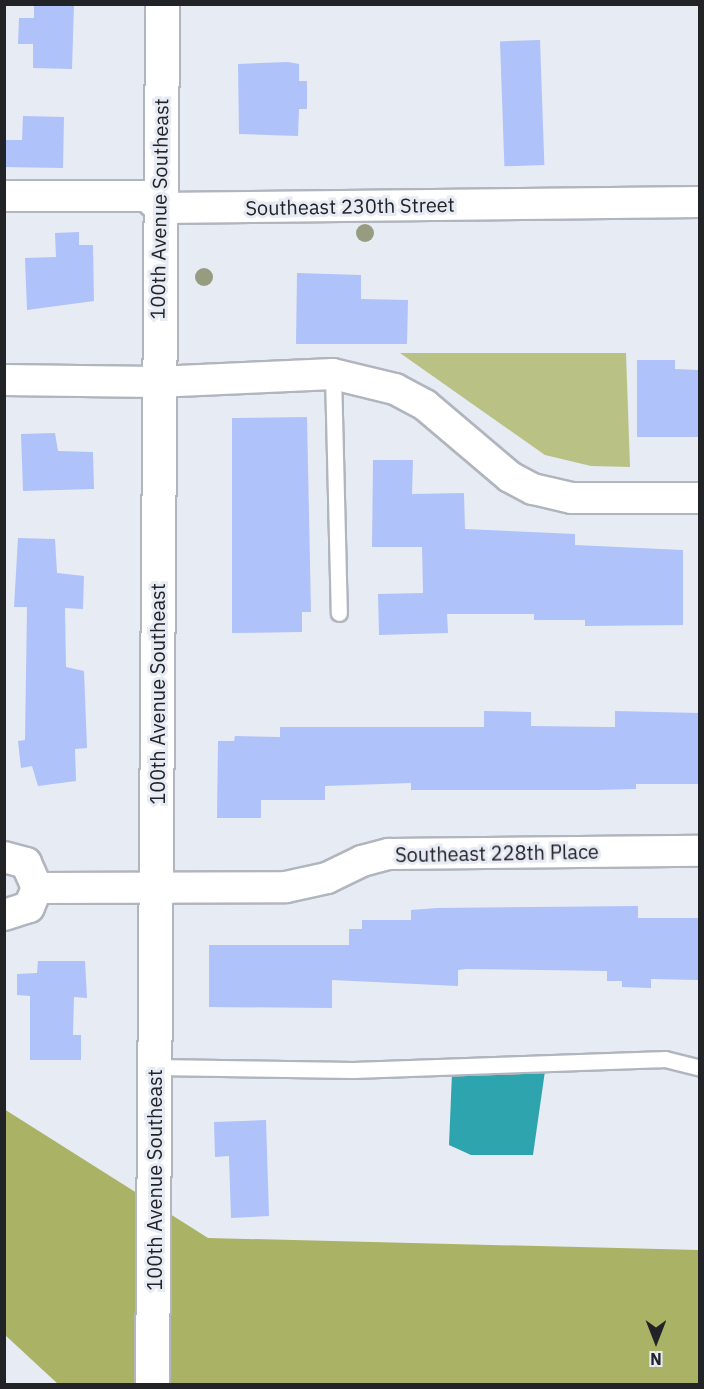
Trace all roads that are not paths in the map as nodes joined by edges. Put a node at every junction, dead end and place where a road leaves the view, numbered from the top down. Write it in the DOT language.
graph roads {
  1 [pos="162,4"];
  2 [pos="4,196"];
  3 [pos="699,202"];
  4 [pos="160,208"];
  5 [pos="333,374"];
  6 [pos="4,380"];
  7 [pos="156,382"];
  8 [pos="699,498"];
  9 [pos="339,613"];
  10 [pos="699,851"];
  11 [pos="4,857"];
  12 [pos="37,888"];
  13 [pos="157,890"];
  14 [pos="4,915"];
  15 [pos="155,1067"];
  16 [pos="699,1068"];
  17 [pos="152,1384"];
  1 -- 4 [label="street, 100th Avenue Southeast"];
  2 -- 4 [label="street, Southeast 230th Street"];
  3 -- 4 [label="street, Southeast 230th Street"];
  4 -- 7 [label="street, 100th Avenue Southeast"];
  5 -- 7 [label="street"];
  5 -- 8 [label="street"];
  5 -- 9 [label="lane"];
  6 -- 7 [label="street"];
  7 -- 13 [label="street, 100th Avenue Southeast"];
  10 -- 13 [label="street, Southeast 228th Place"];
  11 -- 12 [label="street"];
  12 -- 13 [label="street, Southeast 228th Place"];
  12 -- 14 [label="street"];
  13 -- 15 [label="street, 100th Avenue Southeast"];
  15 -- 16 [label="lane"];
  15 -- 17 [label="street, 100th Avenue Southeast"];
}
